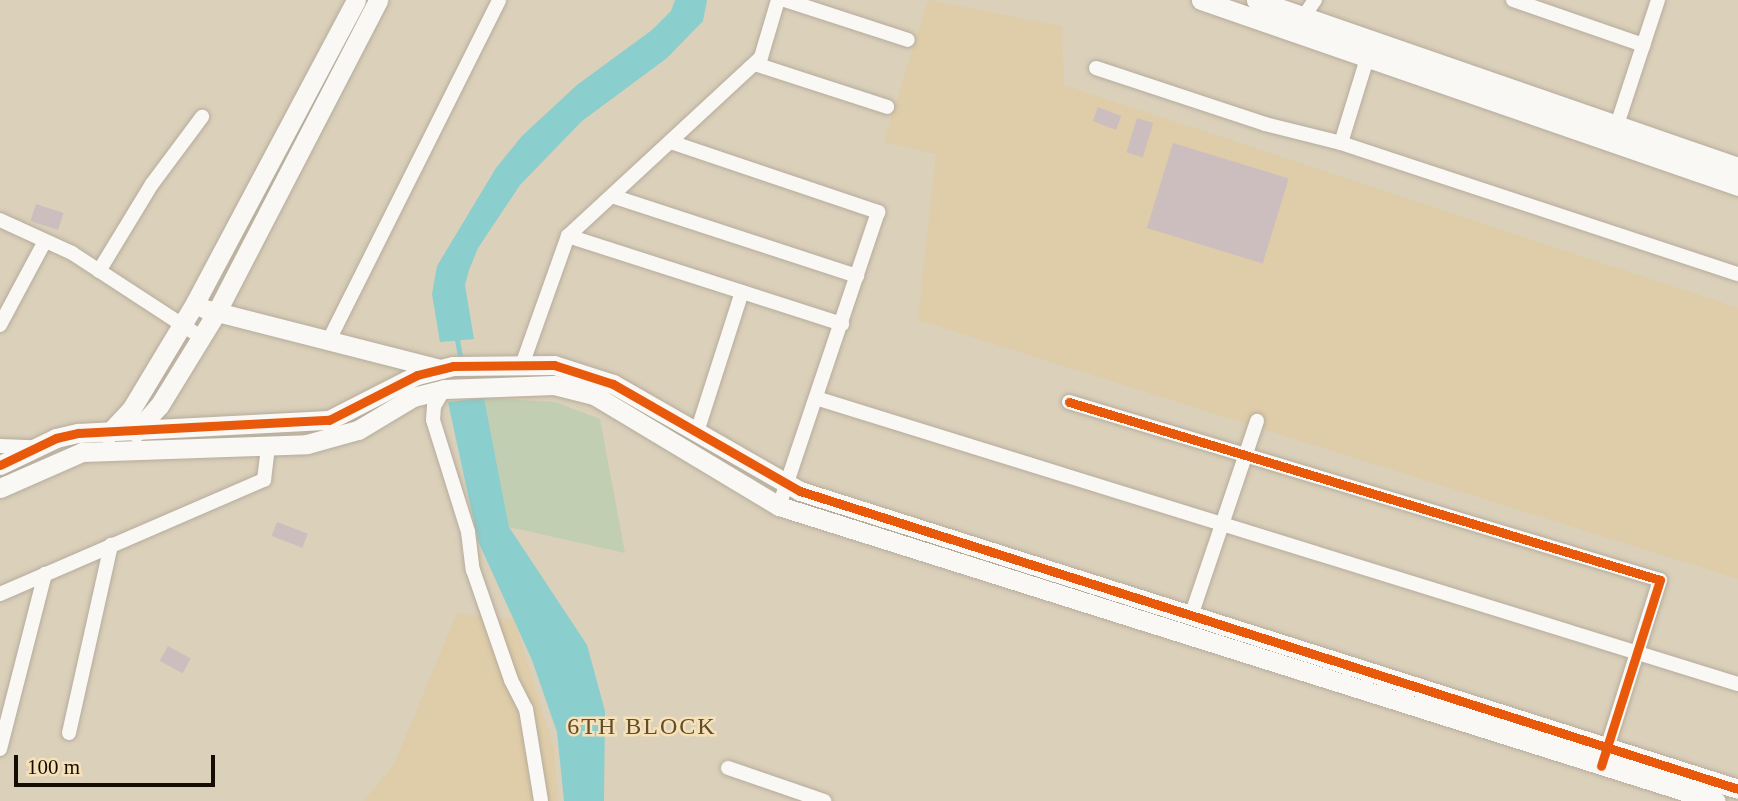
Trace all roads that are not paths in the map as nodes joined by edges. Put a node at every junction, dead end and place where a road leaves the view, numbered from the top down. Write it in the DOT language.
graph roads {
  1 [pos="356,0"];
  2 [pos="378,0"];
  3 [pos="499,0"];
  4 [pos="778,0"];
  5 [pos="785,0"];
  6 [pos="1200,0"];
  7 [pos="1256,0"];
  8 [pos="1315,0"];
  9 [pos="1513,0"];
  10 [pos="1658,0"];
  11 [pos="1537,4"];
  12 [pos="1299,24"];
  13 [pos="908,40"];
  14 [pos="1643,45"];
  15 [pos="1370,49"];
  16 [pos="755,64"];
  17 [pos="1096,68"];
  18 [pos="887,107"];
  19 [pos="202,117"];
  20 [pos="1614,134"];
  21 [pos="671,142"];
  22 [pos="1341,143"];
  23 [pos="1738,167"];
  24 [pos="1738,186"];
  25 [pos="612,196"];
  26 [pos="0,220"];
  27 [pos="568,236"];
  28 [pos="45,241"];
  29 [pos="99,271"];
  30 [pos="1738,274"];
  31 [pos="858,276"];
  32 [pos="742,292"];
  33 [pos="195,303"];
  34 [pos="215,315"];
  35 [pos="842,324"];
  36 [pos="0,325"];
  37 [pos="182,325"];
  38 [pos="201,337"];
  39 [pos="328,342"];
  40 [pos="522,365"];
  41 [pos="458,367"];
  42 [pos="459,388"];
  43 [pos="819,398"];
  44 [pos="1069,402"];
  45 [pos="1257,421"];
  46 [pos="141,428"];
  47 [pos="113,430"];
  48 [pos="697,432"];
  49 [pos="268,445"];
  50 [pos="0,446"];
  51 [pos="35,447"];
  52 [pos="119,449"];
  53 [pos="89,451"];
  54 [pos="1245,455"];
  55 [pos="0,465"];
  56 [pos="787,485"];
  57 [pos="0,488"];
  58 [pos="779,506"];
  59 [pos="1222,524"];
  60 [pos="111,545"];
  61 [pos="45,574"];
  62 [pos="0,594"];
  63 [pos="1191,616"];
  64 [pos="1637,653"];
  65 [pos="1738,684"];
  66 [pos="69,733"];
  67 [pos="0,749"];
  68 [pos="1604,757"];
  69 [pos="728,768"];
  70 [pos="1738,789"];
  71 [pos="541,801"];
  72 [pos="824,801"];
  73 [pos="1716,801"];
  1 -- 33 [label="street"];
  2 -- 34 [label="street"];
  3 -- 39 [label="street"];
  4 -- 16 [label="street"];
  5 -- 13 [label="street"];
  6 -- 12 [label="street"];
  7 -- 12 [label="street"];
  8 -- 12 [label="street"];
  9 -- 11 [label="street"];
  10 -- 14 [label="street"];
  11 -- 14 [label="street"];
  12 -- 15 [label="street"];
  14 -- 20 [label="street"];
  15 -- 20 [label="street"];
  15 -- 22 [label="street"];
  16 -- 18 [label="street"];
  16 -- 21 [label="street"];
  17 -- 22 [label="street"];
  19 -- 29 [label="street"];
  20 -- 23 [label="street"];
  20 -- 24 [label="street"];
  21 -- 25 [label="street"];
  21 -- 31 [label="street"];
  22 -- 30 [label="street"];
  25 -- 27 [label="street"];
  25 -- 31 [label="street"];
  26 -- 28 [label="street"];
  27 -- 32 [label="street"];
  27 -- 40 [label="street"];
  28 -- 29 [label="street"];
  28 -- 36 [label="street"];
  29 -- 37 [label="street"];
  31 -- 35 [label="street"];
  32 -- 35 [label="street"];
  32 -- 48 [label="street"];
  33 -- 34 [label="street"];
  33 -- 37 [label="street"];
  34 -- 38 [label="street"];
  34 -- 39 [label="street"];
  35 -- 43 [label="street"];
  37 -- 38 [label="street"];
  37 -- 47 [label="street"];
  38 -- 46 [label="street"];
  39 -- 41 [label="street"];
  40 -- 41 [label="street"];
  40 -- 48 [label="street"];
  41 -- 42 [label="street"];
  41 -- 46 [label="street"];
  42 -- 49 [label="street"];
  42 -- 58 [label="street"];
  42 -- 71 [label="street"];
  43 -- 56 [label="street"];
  43 -- 59 [label="street"];
  44 -- 54 [label="street"];
  45 -- 54 [label="street"];
  46 -- 47 [label="street"];
  46 -- 52 [label="street"];
  47 -- 51 [label="street"];
  47 -- 53 [label="street"];
  48 -- 56 [label="street"];
  49 -- 52 [label="street"];
  49 -- 60 [label="street"];
  50 -- 51 [label="street"];
  51 -- 55 [label="street"];
  52 -- 53 [label="street"];
  53 -- 57 [label="street"];
  54 -- 59 [label="street"];
  54 -- 64 [label="street"];
  56 -- 58 [label="street"];
  56 -- 63 [label="street"];
  58 -- 68 [label="street"];
  59 -- 63 [label="street"];
  59 -- 64 [label="street"];
  60 -- 61 [label="street"];
  60 -- 66 [label="street"];
  61 -- 62 [label="street"];
  61 -- 67 [label="street"];
  63 -- 68 [label="street"];
  64 -- 65 [label="street"];
  64 -- 68 [label="street"];
  68 -- 70 [label="street"];
  68 -- 73 [label="street"];
  69 -- 72 [label="street"];
}
